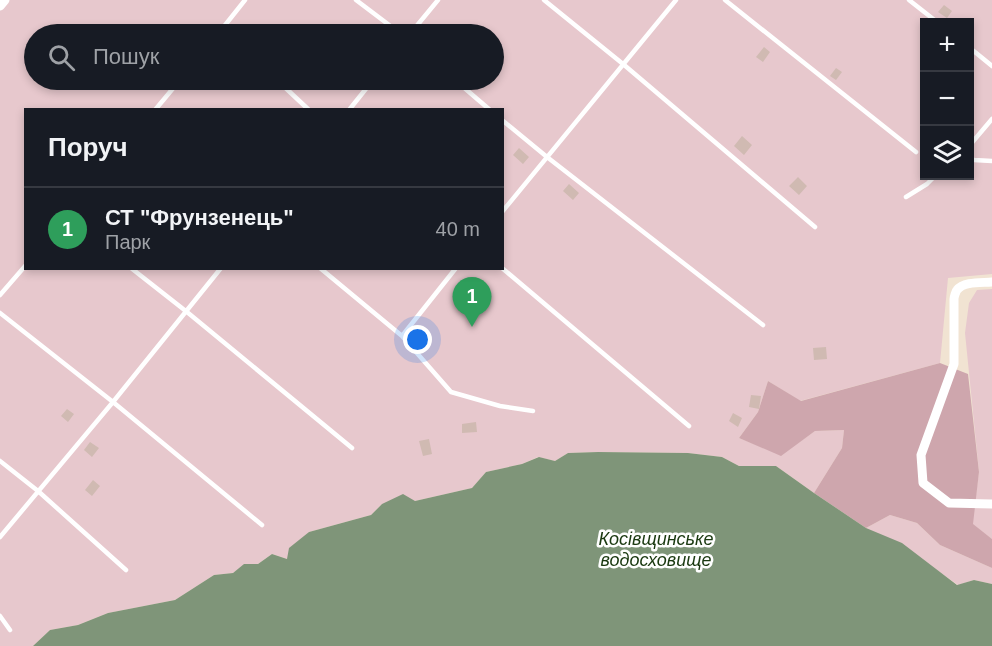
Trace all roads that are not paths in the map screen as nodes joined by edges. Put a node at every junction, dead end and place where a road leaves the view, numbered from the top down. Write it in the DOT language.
graph roads {
  1 [pos="5,0"];
  2 [pos="245,0"];
  3 [pos="356,0"];
  4 [pos="438,0"];
  5 [pos="544,0"];
  6 [pos="676,0"];
  7 [pos="725,0"];
  8 [pos="909,0"];
  9 [pos="0,6"];
  10 [pos="932,18"];
  11 [pos="227,24"];
  12 [pos="388,24"];
  13 [pos="418,24"];
  14 [pos="974,52"];
  15 [pos="623,64"];
  16 [pos="992,66"];
  17 [pos="172,90"];
  18 [pos="288,90"];
  19 [pos="365,90"];
  20 [pos="466,90"];
  21 [pos="157,108"];
  22 [pos="307,108"];
  23 [pos="351,108"];
  24 [pos="488,108"];
  25 [pos="992,119"];
  26 [pos="504,122"];
  27 [pos="974,139"];
  28 [pos="916,152"];
  29 [pos="547,157"];
  30 [pos="974,160"];
  31 [pos="992,161"];
  32 [pos="931,180"];
  33 [pos="906,197"];
  34 [pos="504,210"];
  35 [pos="814,227"];
  36 [pos="24,267"];
  37 [pos="134,270"];
  38 [pos="219,270"];
  39 [pos="322,270"];
  40 [pos="454,270"];
  41 [pos="504,270"];
  42 [pos="992,282"];
  43 [pos="0,295"];
  44 [pos="187,312"];
  45 [pos="0,313"];
  46 [pos="763,325"];
  47 [pos="402,336"];
  48 [pos="113,402"];
  49 [pos="533,411"];
  50 [pos="689,426"];
  51 [pos="352,448"];
  52 [pos="0,461"];
  53 [pos="38,491"];
  54 [pos="992,504"];
  55 [pos="262,525"];
  56 [pos="0,537"];
  57 [pos="126,570"];
  58 [pos="0,616"];
  59 [pos="10,630"];
  1 -- 9 [label="street"];
  2 -- 11 [label="lane"];
  3 -- 12 [label="lane"];
  4 -- 13 [label="lane"];
  5 -- 15 [label="lane"];
  6 -- 15 [label="lane"];
  7 -- 28 [label="lane"];
  8 -- 10 [label="lane"];
  14 -- 16 [label="lane"];
  15 -- 29 [label="lane"];
  15 -- 35 [label="lane"];
  17 -- 21 [label="lane"];
  18 -- 22 [label="lane"];
  19 -- 23 [label="lane"];
  20 -- 24 [label="lane"];
  25 -- 27 [label="lane"];
  26 -- 29 [label="lane"];
  29 -- 34 [label="lane"];
  29 -- 46 [label="lane"];
  30 -- 31 [label="lane"];
  32 -- 33 [label="lane"];
  36 -- 43 [label="lane"];
  37 -- 44 [label="lane"];
  38 -- 44 [label="lane"];
  39 -- 47 [label="lane"];
  40 -- 47 [label="lane"];
  41 -- 50 [label="lane"];
  42 -- 54 [label="street"];
  44 -- 48 [label="lane"];
  44 -- 51 [label="lane"];
  45 -- 48 [label="lane"];
  47 -- 49 [label="lane"];
  48 -- 53 [label="lane"];
  48 -- 55 [label="lane"];
  52 -- 53 [label="lane"];
  53 -- 56 [label="lane"];
  53 -- 57 [label="lane"];
  58 -- 59 [label="lane"];
}
